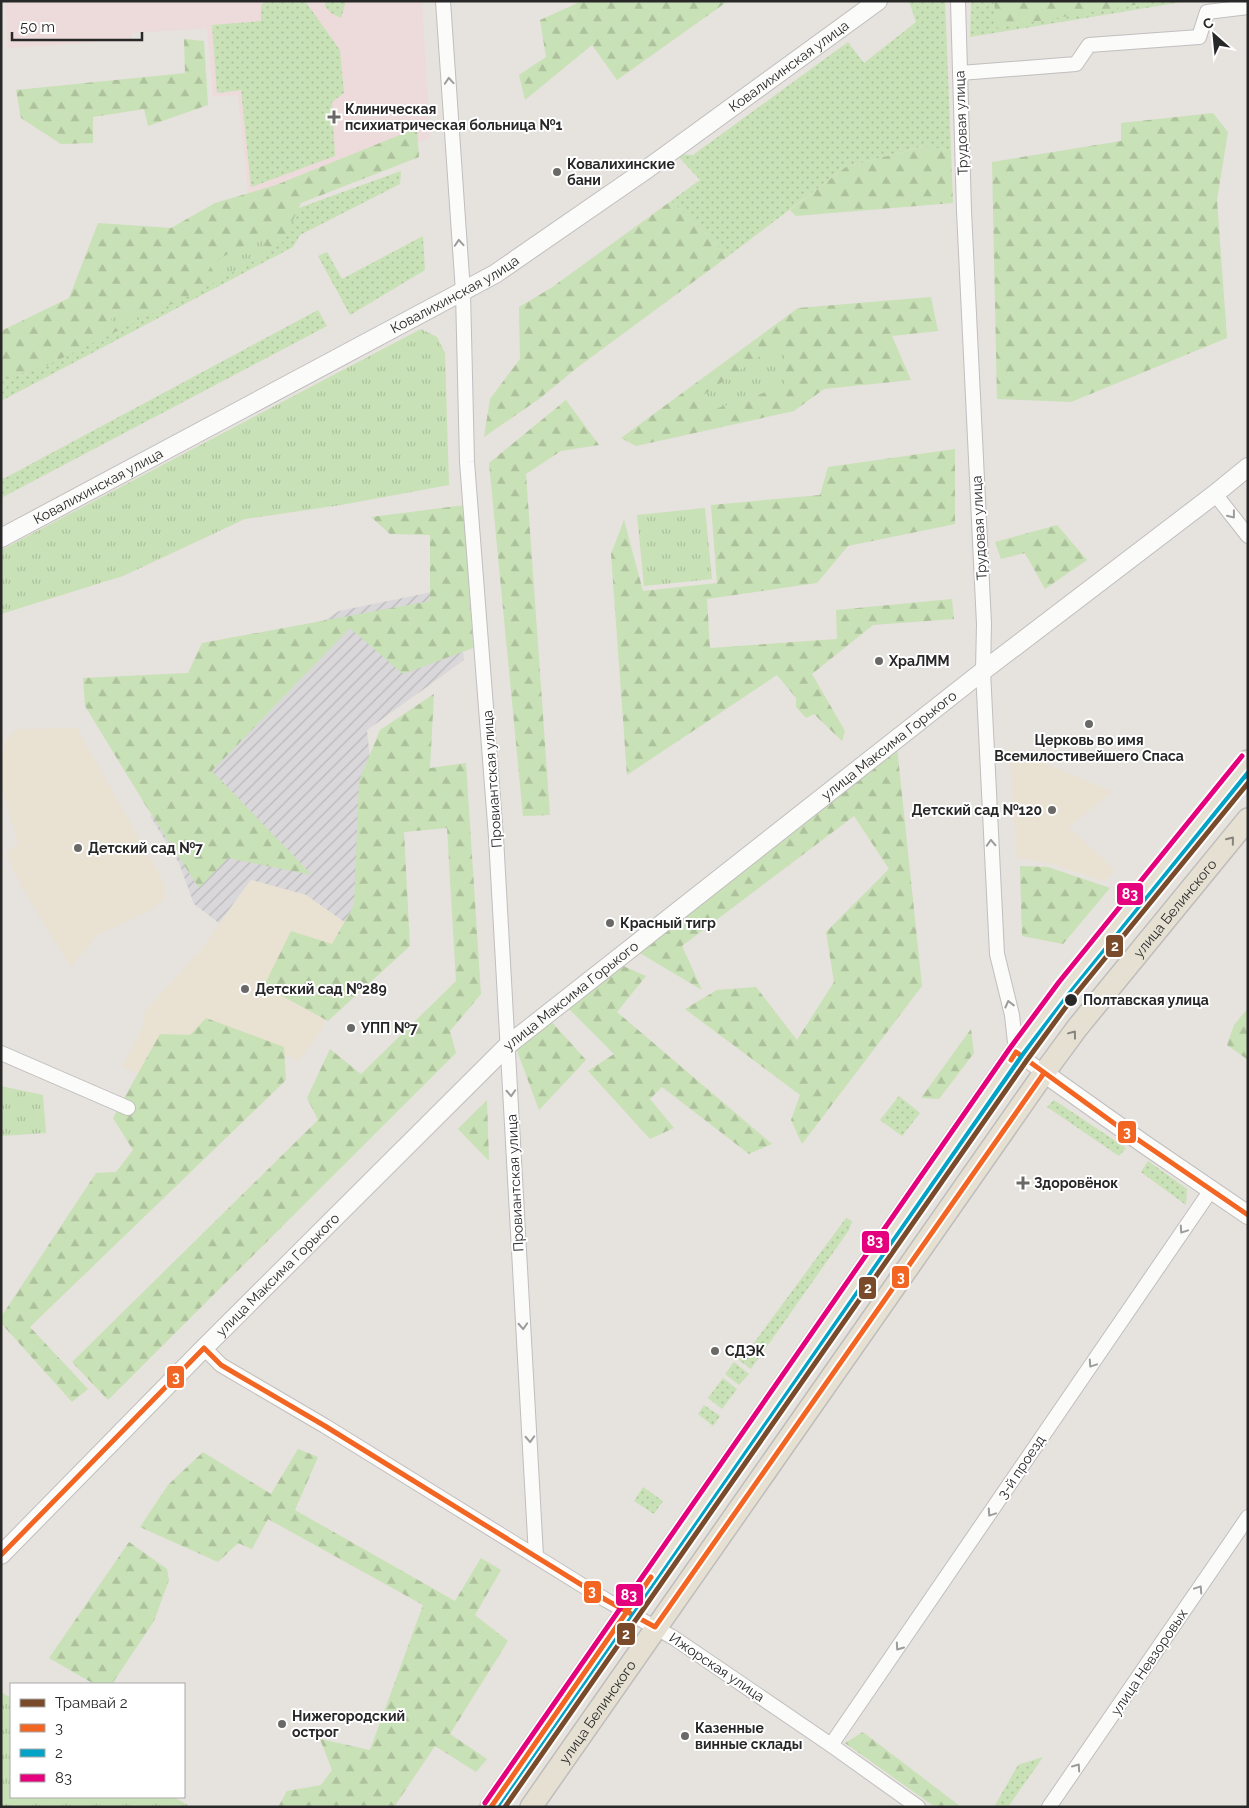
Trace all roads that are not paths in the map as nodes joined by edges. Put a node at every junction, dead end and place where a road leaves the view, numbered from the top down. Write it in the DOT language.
graph roads {
  1 [pos="443,1"];
  2 [pos="878,1"];
  3 [pos="958,1"];
  4 [pos="1248,7"];
  5 [pos="960,73"];
  6 [pos="463,292"];
  7 [pos="1248,467"];
  8 [pos="1215,494"];
  9 [pos="1248,536"];
  10 [pos="1,538"];
  11 [pos="983,671"];
  12 [pos="1248,761"];
  13 [pos="1248,819"];
  14 [pos="508,1045"];
  15 [pos="1016,1052"];
  16 [pos="1,1053"];
  17 [pos="1044,1073"];
  18 [pos="128,1108"];
  19 [pos="1211,1190"];
  20 [pos="1248,1215"];
  21 [pos="204,1348"];
  22 [pos="1248,1517"];
  23 [pos="1,1555"];
  24 [pos="536,1556"];
  25 [pos="627,1612"];
  26 [pos="655,1627"];
  27 [pos="831,1745"];
  28 [pos="491,1807"];
  29 [pos="531,1807"];
  30 [pos="918,1807"];
  31 [pos="1049,1807"];
  6 -- 1 [label="street, Провиантская улица, one-way"];
  2 -- 6 [label="street, Ковалихинская улица"];
  3 -- 5 [label="street, Трудовая улица"];
  4 -- 5 [label="street"];
  5 -- 11 [label="street, Трудовая улица"];
  6 -- 10 [label="street, Ковалихинская улица"];
  6 -- 14 [label="street, Провиантская улица"];
  7 -- 8 [label="street, улица Максима Горького"];
  8 -- 9 [label="street, one-way"];
  8 -- 11 [label="street, улица Максима Горького"];
  11 -- 14 [label="street, улица Максима Горького"];
  15 -- 11 [label="street, Трудовая улица, one-way"];
  12 -- 15 [label="main road"];
  17 -- 13 [label="main road, улица Белинского, one-way"];
  14 -- 21 [label="street, улица Максима Горького"];
  14 -- 24 [label="street, Провиантская улица, one-way"];
  15 -- 17 [label="street"];
  15 -- 25 [label="main road"];
  16 -- 18 [label="street"];
  17 -- 19 [label="street"];
  17 -- 26 [label="main road, улица Белинского"];
  19 -- 20 [label="street"];
  19 -- 27 [label="street, 3-й проезд, one-way"];
  21 -- 23 [label="street, улица Максима Горького"];
  21 -- 24 [label="street, Ижорская улица"];
  31 -- 22 [label="street, улица Невзоровых, one-way"];
  24 -- 25 [label="street, Ижорская улица"];
  25 -- 26 [label="street, Ижорская улица"];
  25 -- 28 [label="main road"];
  26 -- 27 [label="street, Ижорская улица"];
  26 -- 29 [label="main road, улица Белинского"];
  27 -- 30 [label="street, Ижорская улица"];
}
